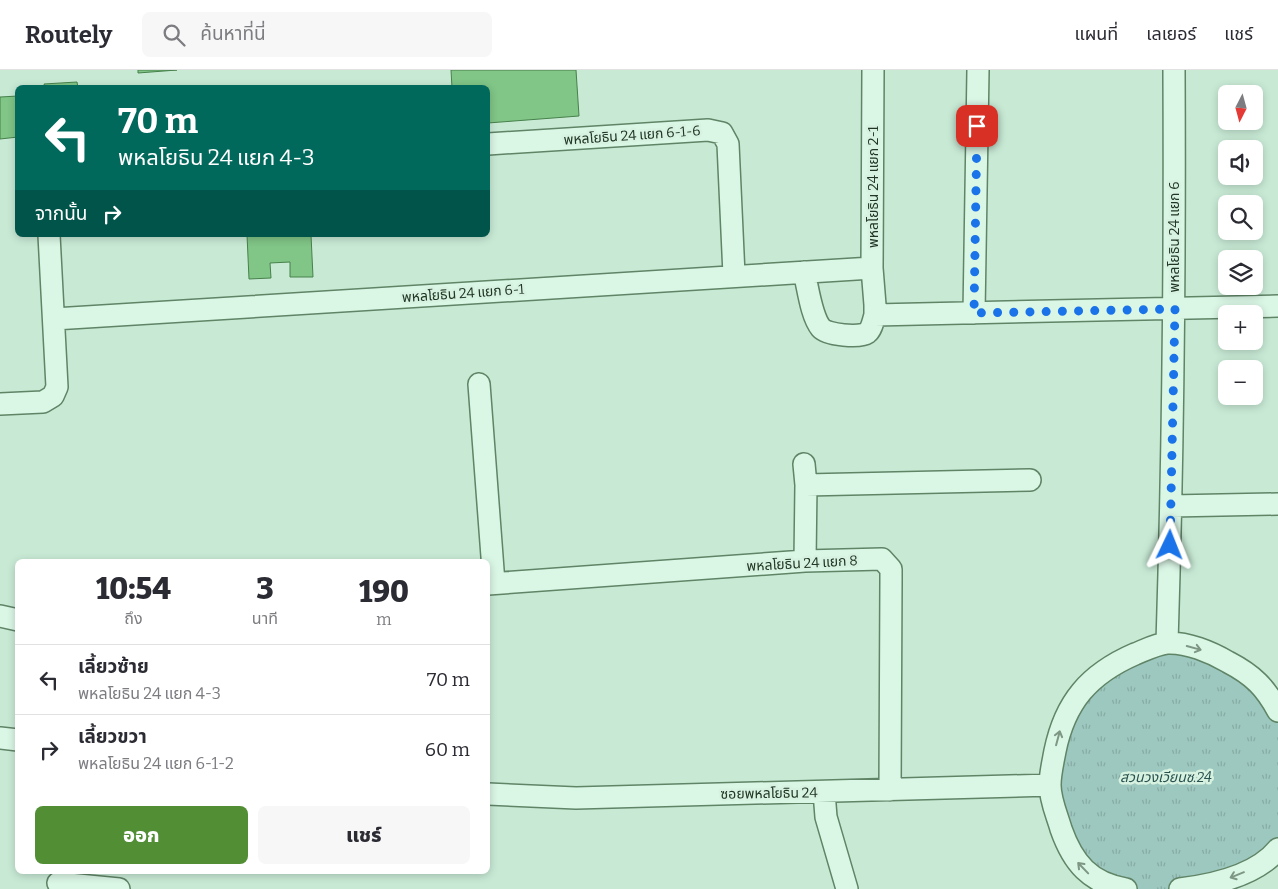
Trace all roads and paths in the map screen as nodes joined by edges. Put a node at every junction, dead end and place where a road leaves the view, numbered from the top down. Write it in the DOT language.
graph roads {
  1 [pos="873,70"];
  2 [pos="978,70"];
  3 [pos="1174,70"];
  4 [pos="490,144"];
  5 [pos="49,237"];
  6 [pos="872,268"];
  7 [pos="804,272"];
  8 [pos="734,276"];
  9 [pos="1278,306"];
  10 [pos="1175,309"];
  11 [pos="875,310"];
  12 [pos="974,313"];
  13 [pos="54,319"];
  14 [pos="479,384"];
  15 [pos="0,404"];
  16 [pos="1030,480"];
  17 [pos="1278,504"];
  18 [pos="1172,506"];
  19 [pos="490,559"];
  20 [pos="805,561"];
  21 [pos="490,567"];
  22 [pos="491,584"];
  23 [pos="0,616"];
  24 [pos="15,619"];
  25 [pos="1167,643"];
  26 [pos="1278,711"];
  27 [pos="0,738"];
  28 [pos="15,740"];
  29 [pos="1050,785"];
  30 [pos="890,790"];
  31 [pos="824,792"];
  32 [pos="490,794"];
  33 [pos="1278,849"];
  34 [pos="58,883"];
  35 [pos="119,889"];
  36 [pos="847,889"];
  37 [pos="1126,889"];
  38 [pos="1180,889"];
  1 -- 6 [label="street, พหลโยธิน 24 แยก 2-1"];
  2 -- 12 [label="street"];
  3 -- 10 [label="street, พหลโยธิน 24 แยก 6"];
  4 -- 8 [label="street, พหลโยธิน 24 แยก 6-1-6"];
  5 -- 13 [label="street"];
  6 -- 7 [label="street, พหลโยธิน 24 แยก 6-1"];
  6 -- 11 [label="street, พหลโยธิน 24 แยก 2-1"];
  7 -- 8 [label="street, พหลโยธิน 24 แยก 6-1"];
  7 -- 11 [label="street"];
  8 -- 13 [label="street, พหลโยธิน 24 แยก 6-1"];
  9 -- 10 [label="street"];
  10 -- 12 [label="street"];
  10 -- 18 [label="street, พหลโยธิน 24 แยก 6"];
  11 -- 12 [label="street"];
  13 -- 15 [label="street"];
  14 -- 19 [label="street"];
  16 -- 20 [label="street"];
  17 -- 18 [label="street"];
  18 -- 25 [label="street, พหลโยธิน 24 แยก 6"];
  20 -- 22 [label="street, พหลโยธิน 24 แยก 8"];
  20 -- 30 [label="street, พหลโยธิน 24 แยก 8"];
  21 -- 22 [label="street"];
  23 -- 24 [label="street"];
  25 -- 26 [label="street, one-way"];
  29 -- 25 [label="street, one-way"];
  27 -- 28 [label="street"];
  29 -- 30 [label="street, ซอยพหลโยธิน 24"];
  37 -- 29 [label="street, one-way"];
  30 -- 31 [label="street, ซอยพหลโยธิน 24"];
  31 -- 32 [label="street, ซอยพหลโยธิน 24"];
  31 -- 36 [label="street"];
  33 -- 38 [label="street, one-way"];
  34 -- 35 [label="street"];
}
